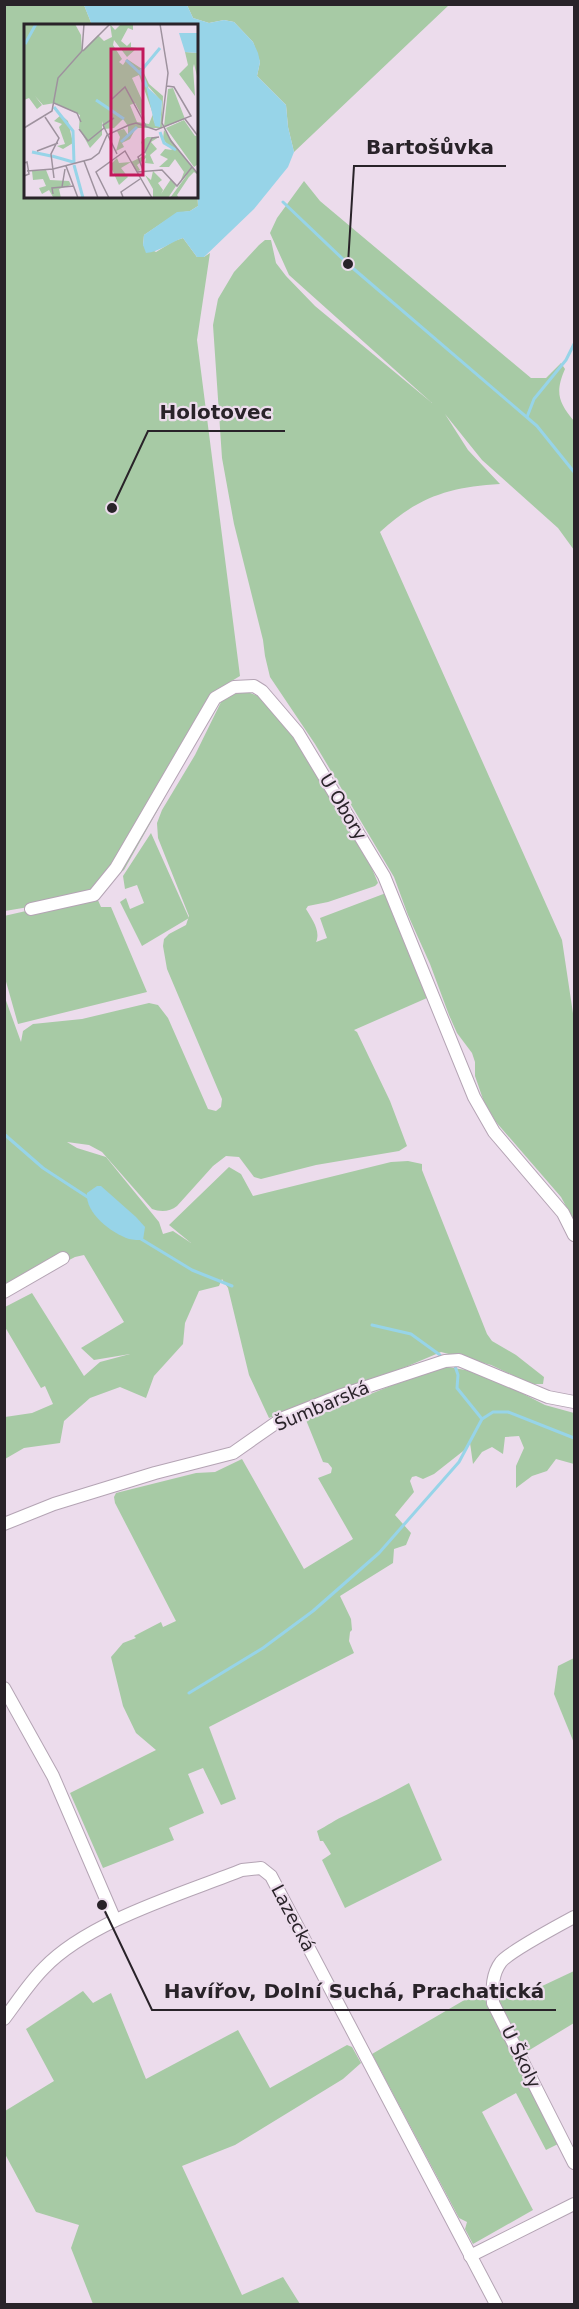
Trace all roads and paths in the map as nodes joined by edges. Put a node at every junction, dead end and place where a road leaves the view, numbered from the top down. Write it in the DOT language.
graph roads {
  1 [pos="31,909"];
  2 [pos="574,1235"];
  3 [pos="63,1258"];
  4 [pos="4,1292"];
  5 [pos="574,1402"];
  6 [pos="4,1524"];
  7 [pos="4,1688"];
  8 [pos="574,1917"];
  9 [pos="115,1920"];
  10 [pos="4,2019"];
  11 [pos="574,2163"];
  12 [pos="574,2204"];
  13 [pos="470,2256"];
  14 [pos="496,2304"];
  1 -- 2 [label="street, U Obory"];
  3 -- 4 [label="street"];
  5 -- 6 [label="street, Šumbarská"];
  7 -- 9 [label="street"];
  8 -- 11 [label="street, U Školy"];
  9 -- 10 [label="street, Lazecká"];
  9 -- 13 [label="street, Lazecká"];
  12 -- 13 [label="street"];
  13 -- 14 [label="street, Lazecká"];
}
